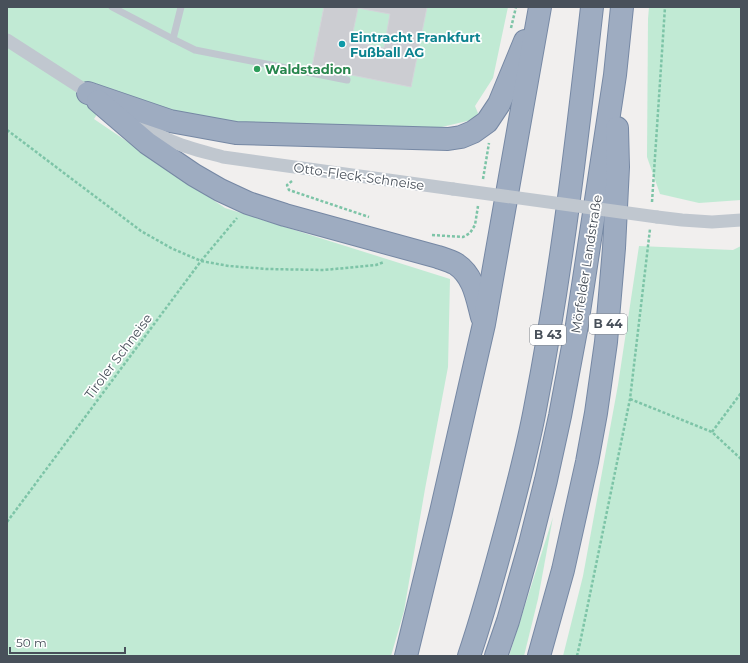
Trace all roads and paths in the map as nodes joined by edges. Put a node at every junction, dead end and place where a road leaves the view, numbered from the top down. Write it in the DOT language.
graph roads {
  1 [pos="112,7"];
  2 [pos="181,7"];
  3 [pos="540,7"];
  4 [pos="592,7"];
  5 [pos="622,7"];
  6 [pos="665,7"];
  7 [pos="173,39"];
  8 [pos="7,40"];
  9 [pos="615,75"];
  10 [pos="347,80"];
  11 [pos="88,93"];
  12 [pos="7,130"];
  13 [pos="292,181"];
  14 [pos="248,203"];
  15 [pos="651,203"];
  16 [pos="371,218"];
  17 [pos="741,220"];
  18 [pos="654,222"];
  19 [pos="412,250"];
  20 [pos="201,261"];
  21 [pos="484,324"];
  22 [pos="741,393"];
  23 [pos="630,398"];
  24 [pos="712,432"];
  25 [pos="741,458"];
  26 [pos="7,522"];
  27 [pos="406,656"];
  28 [pos="469,656"];
  29 [pos="496,656"];
  30 [pos="539,656"];
  31 [pos="577,656"];
  1 -- 7 [label="lane"];
  2 -- 7 [label="lane"];
  3 -- 11 [label="highway"];
  3 -- 21 [label="highway"];
  4 -- 28 [label="highway, Mörfelder Landstraße / B 43"];
  5 -- 9 [label="highway, Mörfelder Landstraße / B 43"];
  6 -- 15 [label="path"];
  7 -- 10 [label="lane"];
  8 -- 11 [label="street, Otto-Fleck-Schneise"];
  9 -- 29 [label="highway, Mörfelder Landstraße / B 43"];
  9 -- 30 [label="highway, B 44"];
  11 -- 14 [label="highway"];
  11 -- 18 [label="street, Otto-Fleck-Schneise, bridge"];
  12 -- 20 [label="path"];
  13 -- 16 [label="path"];
  14 -- 19 [label="highway"];
  14 -- 20 [label="path, Tiroler Schneise"];
  17 -- 18 [label="street, Otto-Fleck-Schneise"];
  18 -- 23 [label="path"];
  19 -- 20 [label="path"];
  19 -- 21 [label="highway"];
  20 -- 26 [label="path, Tiroler Schneise"];
  21 -- 27 [label="highway"];
  22 -- 24 [label="path"];
  23 -- 24 [label="path"];
  23 -- 31 [label="path"];
  24 -- 25 [label="path"];
}
